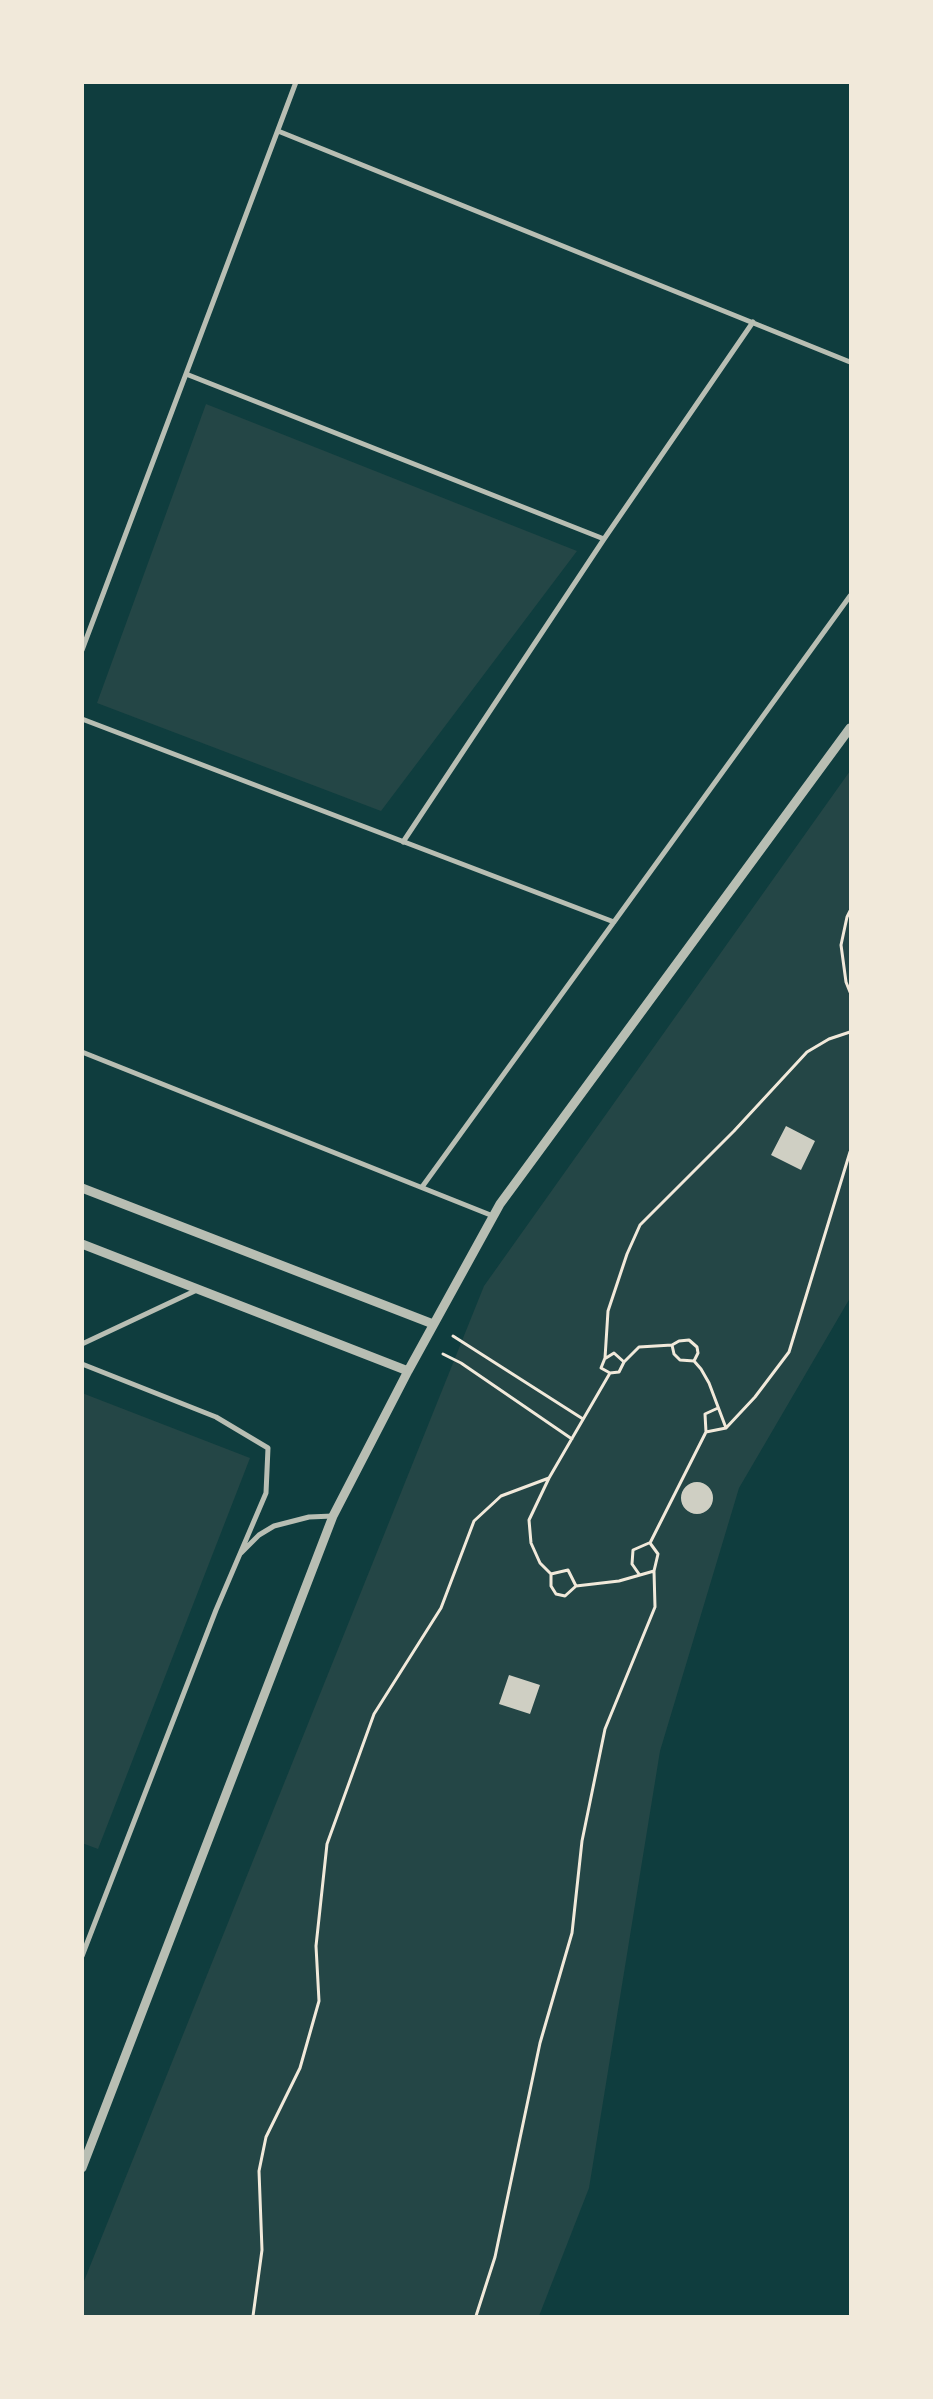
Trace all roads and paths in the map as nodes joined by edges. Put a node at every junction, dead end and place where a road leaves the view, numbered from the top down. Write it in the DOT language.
graph roads {
  1 [pos="296,82"];
  2 [pos="278,131"];
  3 [pos="753,322"];
  4 [pos="850,362"];
  5 [pos="186,374"];
  6 [pos="604,539"];
  7 [pos="850,596"];
  8 [pos="84,644"];
  9 [pos="82,650"];
  10 [pos="82,719"];
  11 [pos="850,728"];
  12 [pos="403,842"];
  13 [pos="850,911"];
  14 [pos="614,922"];
  15 [pos="850,992"];
  16 [pos="850,1032"];
  17 [pos="82,1052"];
  18 [pos="850,1152"];
  19 [pos="422,1187"];
  20 [pos="82,1188"];
  21 [pos="494,1216"];
  22 [pos="82,1244"];
  23 [pos="199,1289"];
  24 [pos="433,1324"];
  25 [pos="423,1343"];
  26 [pos="82,1344"];
  27 [pos="672,1345"];
  28 [pos="606,1358"];
  29 [pos="694,1361"];
  30 [pos="624,1362"];
  31 [pos="82,1364"];
  32 [pos="408,1371"];
  33 [pos="610,1373"];
  34 [pos="718,1408"];
  35 [pos="583,1419"];
  36 [pos="726,1428"];
  37 [pos="706,1432"];
  38 [pos="572,1439"];
  39 [pos="549,1478"];
  40 [pos="333,1516"];
  41 [pos="650,1543"];
  42 [pos="237,1556"];
  43 [pos="654,1571"];
  44 [pos="551,1574"];
  45 [pos="639,1574"];
  46 [pos="576,1586"];
  47 [pos="82,1956"];
  48 [pos="82,2168"];
  49 [pos="253,2316"];
  50 [pos="476,2316"];
  1 -- 2 [label="street"];
  2 -- 3 [label="street"];
  2 -- 5 [label="street"];
  3 -- 4 [label="street"];
  3 -- 6 [label="street"];
  5 -- 6 [label="street"];
  5 -- 8 [label="street"];
  6 -- 12 [label="street"];
  7 -- 14 [label="street"];
  8 -- 9 [label="street"];
  10 -- 12 [label="street"];
  11 -- 21 [label="street"];
  12 -- 14 [label="street"];
  13 -- 15 [label="path"];
  14 -- 19 [label="street"];
  16 -- 28 [label="path"];
  17 -- 19 [label="street"];
  18 -- 36 [label="path"];
  19 -- 21 [label="street"];
  20 -- 24 [label="street"];
  21 -- 24 [label="street"];
  22 -- 23 [label="street"];
  23 -- 26 [label="street"];
  23 -- 32 [label="street"];
  24 -- 25 [label="street"];
  24 -- 35 [label="path"];
  25 -- 32 [label="street"];
  25 -- 38 [label="path"];
  27 -- 29 [label="path"];
  27 -- 29 [label="path"];
  27 -- 30 [label="path"];
  28 -- 30 [label="path"];
  28 -- 33 [label="path"];
  29 -- 34 [label="path"];
  30 -- 33 [label="path"];
  31 -- 42 [label="street"];
  32 -- 40 [label="street"];
  33 -- 35 [label="path"];
  34 -- 36 [label="path"];
  34 -- 37 [label="path"];
  35 -- 38 [label="path"];
  36 -- 37 [label="path"];
  37 -- 41 [label="path"];
  38 -- 39 [label="path"];
  39 -- 44 [label="path"];
  39 -- 49 [label="path"];
  40 -- 42 [label="street"];
  40 -- 48 [label="street"];
  41 -- 43 [label="path"];
  41 -- 45 [label="path"];
  42 -- 47 [label="street"];
  43 -- 45 [label="path"];
  43 -- 50 [label="path"];
  44 -- 46 [label="path"];
  44 -- 46 [label="path"];
  45 -- 46 [label="path"];
}
